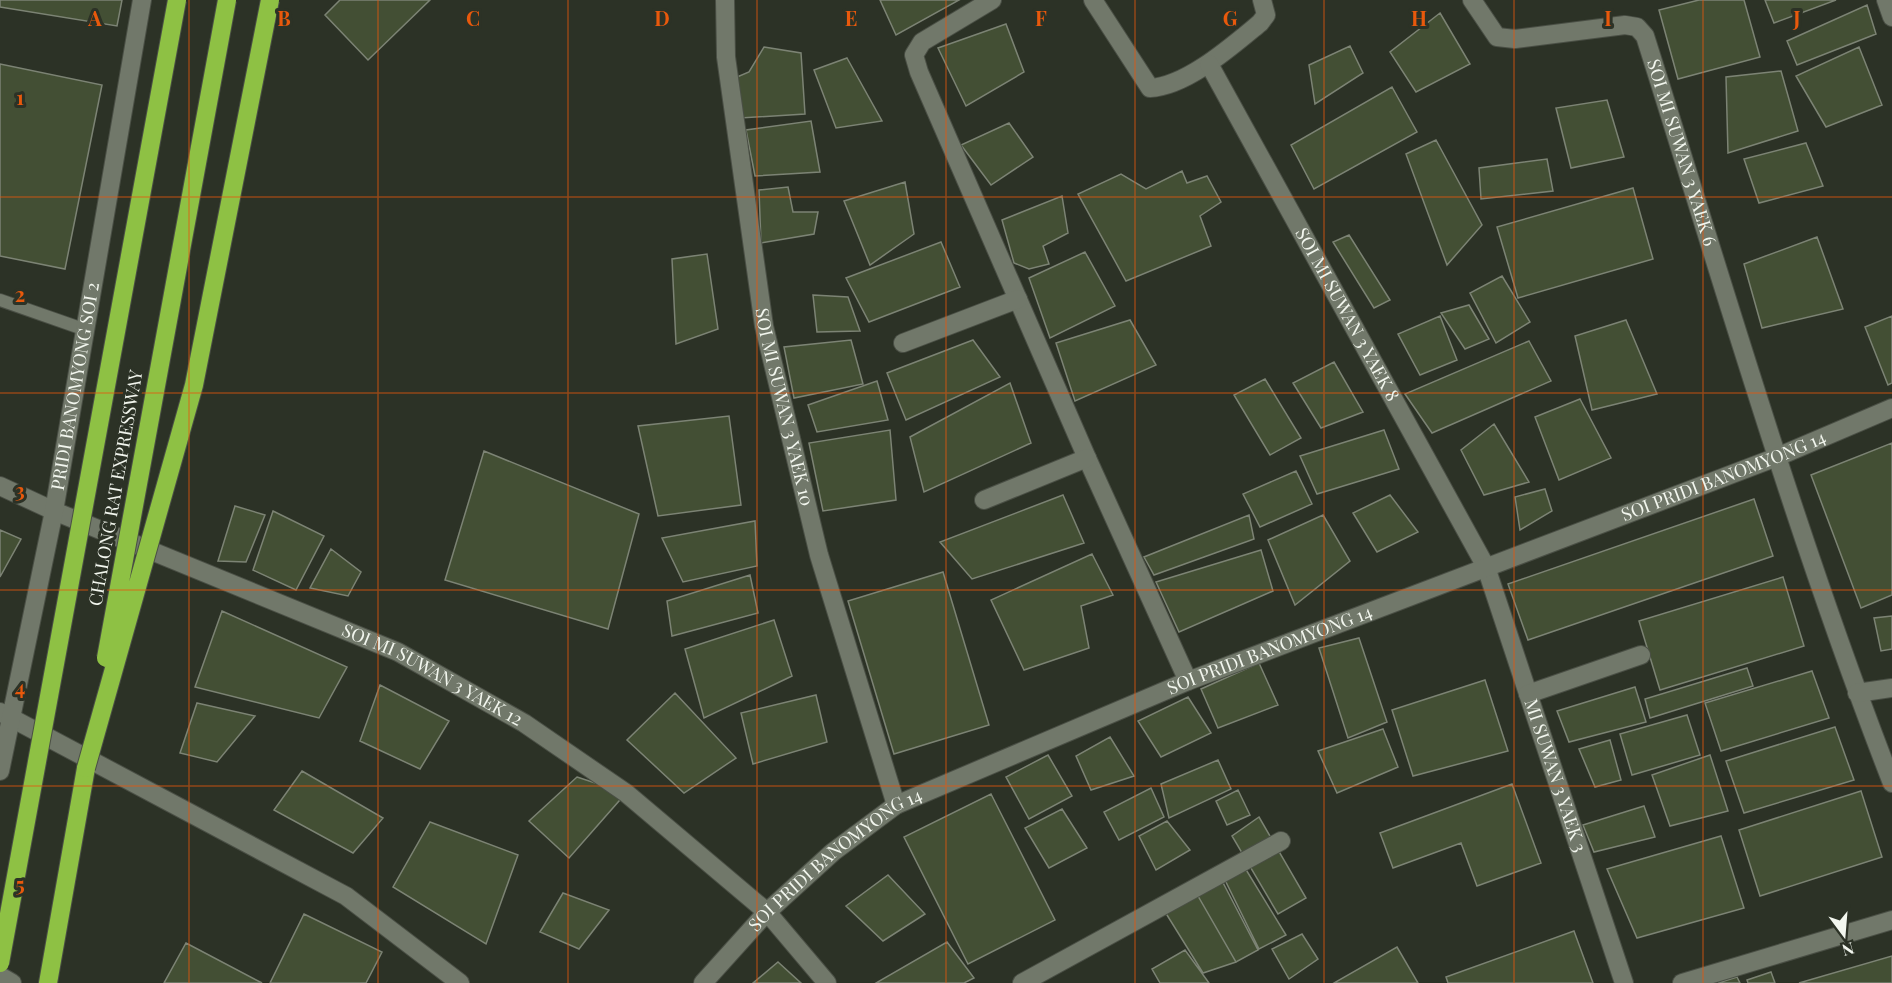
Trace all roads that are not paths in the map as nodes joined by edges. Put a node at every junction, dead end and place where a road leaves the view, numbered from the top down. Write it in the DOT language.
graph roads {
  1 [pos="142,0"];
  2 [pos="177,0"];
  3 [pos="227,0"];
  4 [pos="270,0"];
  5 [pos="725,0"];
  6 [pos="992,0"];
  7 [pos="1093,0"];
  8 [pos="1262,0"];
  9 [pos="1472,0"];
  10 [pos="1886,0"];
  11 [pos="1892,17"];
  12 [pos="1209,64"];
  13 [pos="1018,299"];
  14 [pos="0,300"];
  15 [pos="86,330"];
  16 [pos="903,343"];
  17 [pos="1892,408"];
  18 [pos="1777,457"];
  19 [pos="1087,458"];
  20 [pos="0,486"];
  21 [pos="984,500"];
  22 [pos="54,511"];
  23 [pos="1486,567"];
  24 [pos="1641,655"];
  25 [pos="1188,681"];
  26 [pos="1892,688"];
  27 [pos="1857,693"];
  28 [pos="1528,694"];
  29 [pos="5,715"];
  30 [pos="86,768"];
  31 [pos="0,771"];
  32 [pos="1892,783"];
  33 [pos="896,805"];
  34 [pos="1281,842"];
  35 [pos="767,912"];
  36 [pos="1892,920"];
  37 [pos="0,963"];
  38 [pos="0,976"];
  39 [pos="12,983"];
  40 [pos="48,983"];
  41 [pos="460,983"];
  42 [pos="703,983"];
  43 [pos="826,983"];
  44 [pos="1022,983"];
  45 [pos="1624,983"];
  46 [pos="1682,983"];
  1 -- 15 [label="street, PRIDI BANOMYONG SOI 2"];
  2 -- 37 [label="highway, CHALONG RAT EXPRESSWAY, bridge"];
  3 -- 30 [label="highway, CHALONG RAT EXPRESSWAY, bridge"];
  4 -- 30 [label="highway, bridge"];
  5 -- 33 [label="street, SOI MI SUWAN 3 YAEK 10"];
  6 -- 13 [label="street"];
  7 -- 12 [label="street"];
  8 -- 12 [label="street"];
  9 -- 18 [label="street, SOI MI SUWAN 3 YAEK 6"];
  10 -- 11 [label="street"];
  12 -- 23 [label="street, SOI MI SUWAN 3 YAEK 8"];
  13 -- 16 [label="street"];
  13 -- 19 [label="street"];
  14 -- 15 [label="lane"];
  15 -- 22 [label="street, PRIDI BANOMYONG SOI 2"];
  17 -- 18 [label="street, SOI PRIDI BANOMYONG 14"];
  18 -- 23 [label="street, SOI PRIDI BANOMYONG 14"];
  18 -- 27 [label="street"];
  19 -- 21 [label="street"];
  19 -- 25 [label="street"];
  20 -- 22 [label="street, SOI MI SUWAN 3 YAEK 12"];
  22 -- 29 [label="street, PRIDI BANOMYONG SOI 2"];
  22 -- 35 [label="street, SOI MI SUWAN 3 YAEK 12"];
  23 -- 25 [label="street, SOI PRIDI BANOMYONG 14"];
  23 -- 28 [label="street, MI SUWAN 3 YAEK 3"];
  24 -- 28 [label="street"];
  25 -- 33 [label="street, SOI PRIDI BANOMYONG 14"];
  26 -- 27 [label="street"];
  27 -- 32 [label="street"];
  28 -- 45 [label="street, MI SUWAN 3 YAEK 3"];
  29 -- 31 [label="street, PRIDI BANOMYONG SOI 2"];
  29 -- 41 [label="street"];
  30 -- 40 [label="highway, CHALONG RAT EXPRESSWAY"];
  33 -- 35 [label="street, SOI PRIDI BANOMYONG 14"];
  34 -- 44 [label="street"];
  35 -- 42 [label="street, SOI PRIDI BANOMYONG 14"];
  35 -- 43 [label="street, SOI MI SUWAN 3 YAEK 12"];
  36 -- 46 [label="street"];
  38 -- 39 [label="street"];
}
